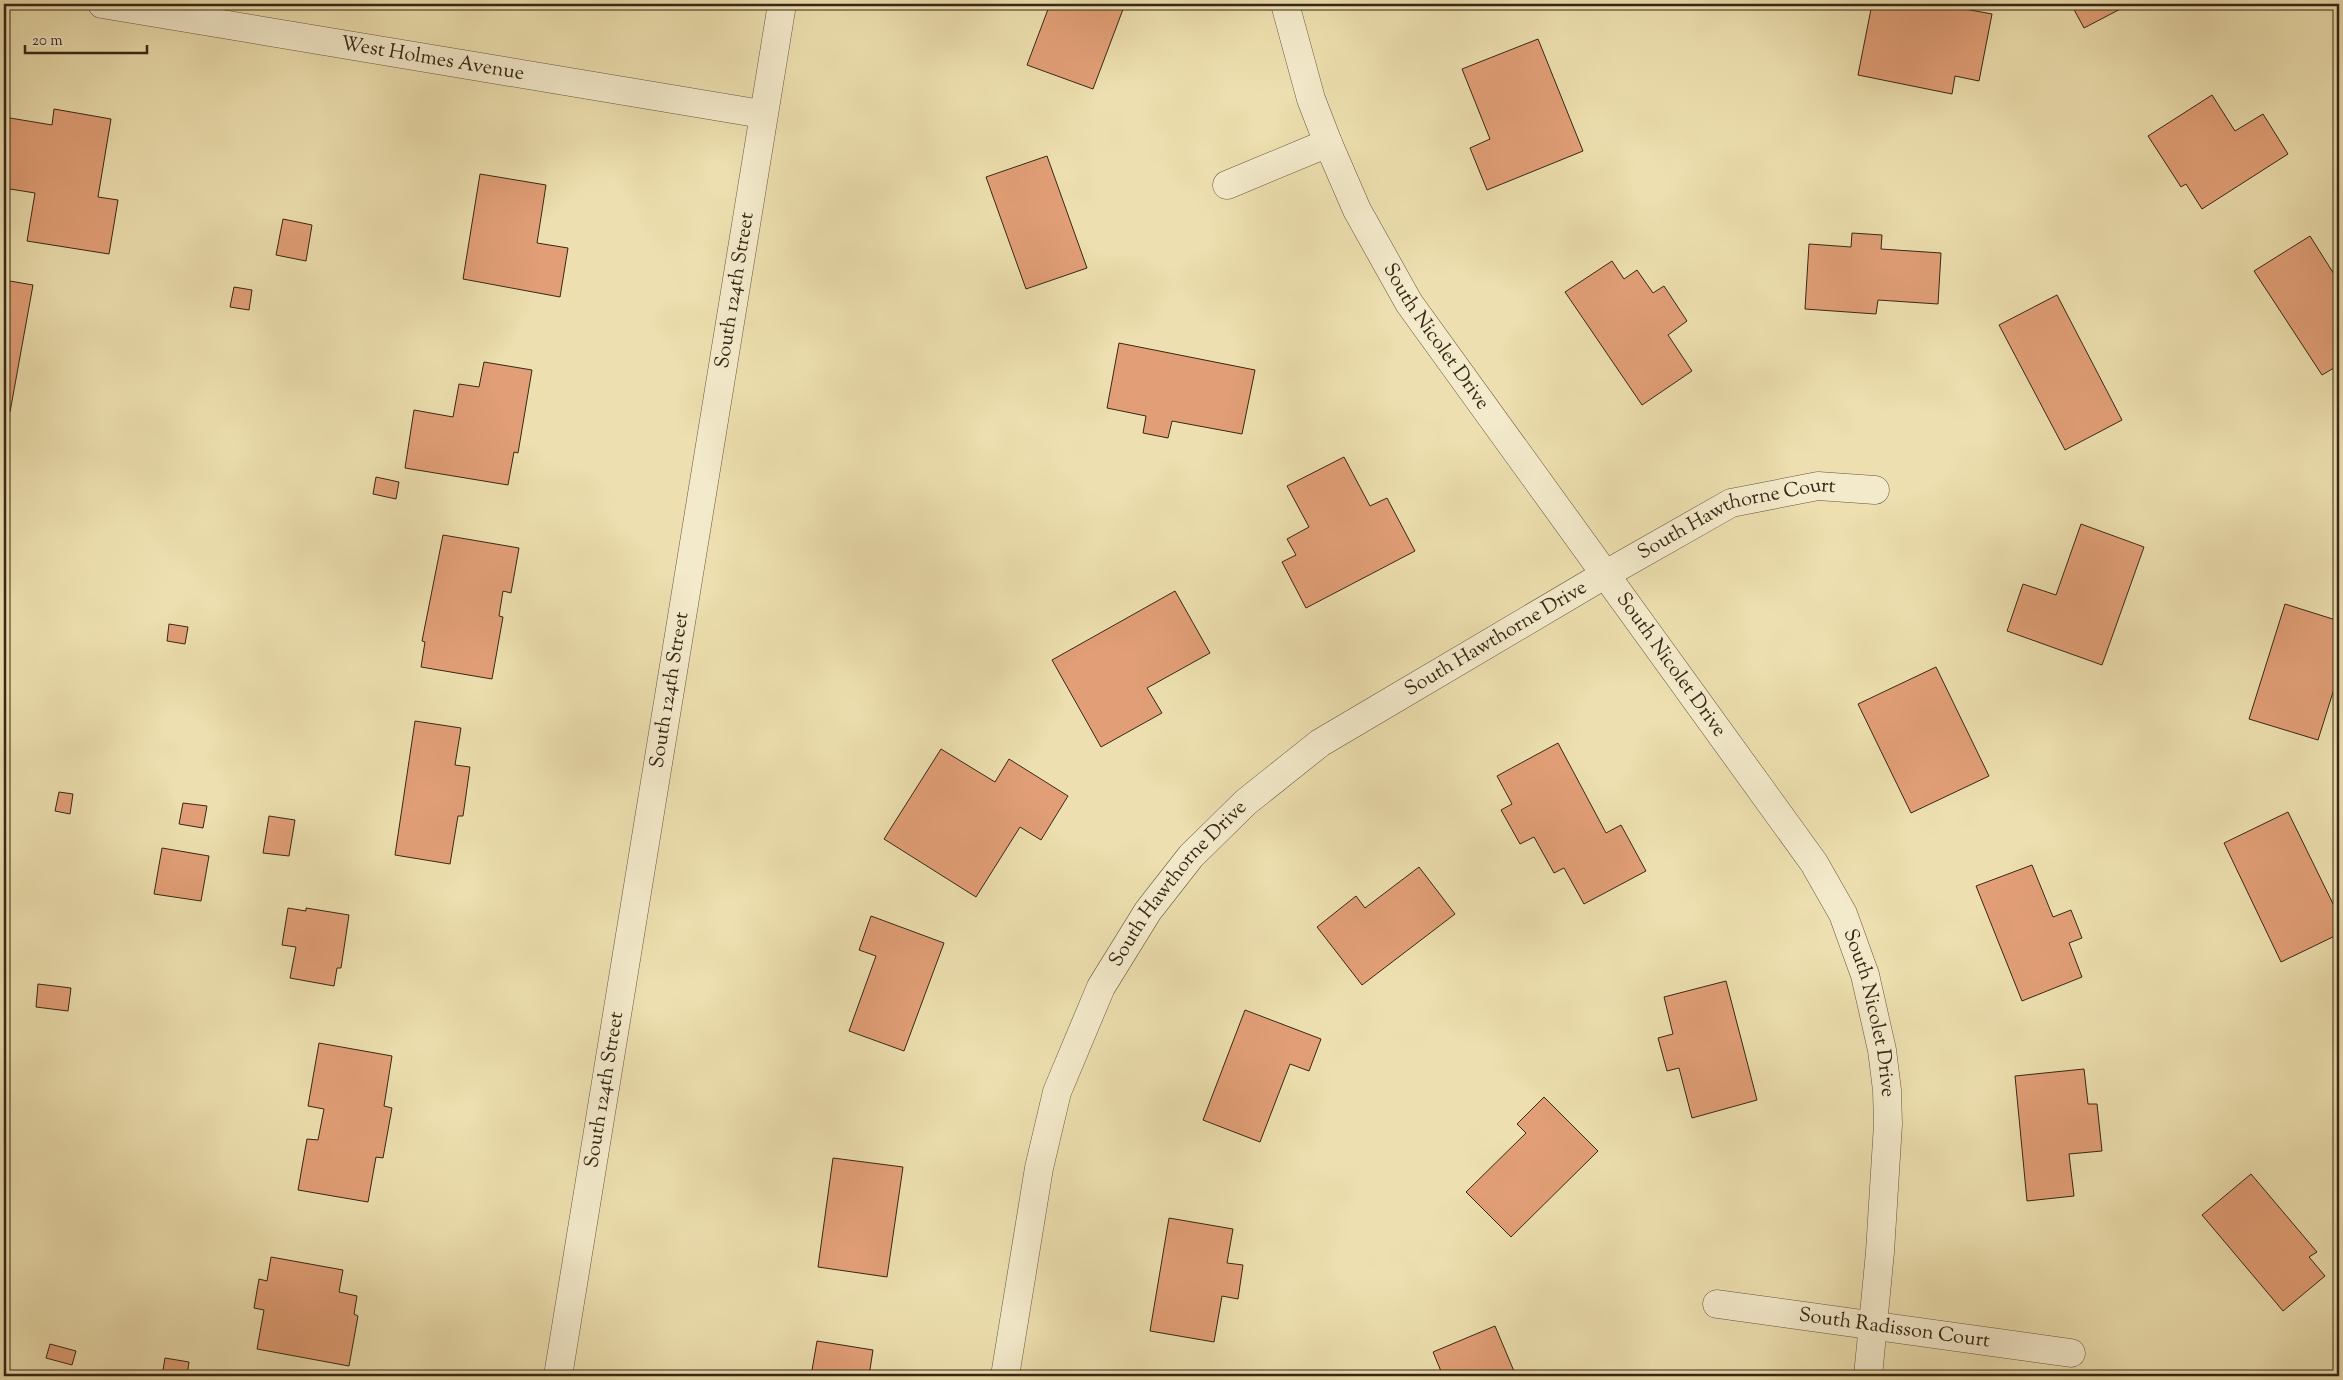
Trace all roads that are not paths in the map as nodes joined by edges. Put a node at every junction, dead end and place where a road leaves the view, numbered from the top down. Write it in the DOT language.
graph roads {
  1 [pos="102,4"];
  2 [pos="782,4"];
  3 [pos="1285,4"];
  4 [pos="762,114"];
  5 [pos="1328,143"];
  6 [pos="1227,186"];
  7 [pos="1875,490"];
  8 [pos="1606,574"];
  9 [pos="1717,1304"];
  10 [pos="1873,1326"];
  11 [pos="2071,1353"];
  12 [pos="558,1376"];
  13 [pos="1005,1376"];
  14 [pos="1868,1376"];
  1 -- 4 [label="street, West Holmes Avenue"];
  2 -- 4 [label="street, South 124th Street"];
  3 -- 5 [label="street, South Nicolet Drive"];
  4 -- 12 [label="street, South 124th Street"];
  5 -- 6 [label="street"];
  5 -- 8 [label="street, South Nicolet Drive"];
  7 -- 8 [label="street, South Hawthorne Court"];
  8 -- 10 [label="street, South Nicolet Drive"];
  8 -- 13 [label="street, South Hawthorne Drive"];
  9 -- 10 [label="street, South Radisson Court"];
  10 -- 11 [label="street, South Radisson Court"];
  10 -- 14 [label="street, South Nicolet Drive"];
}
